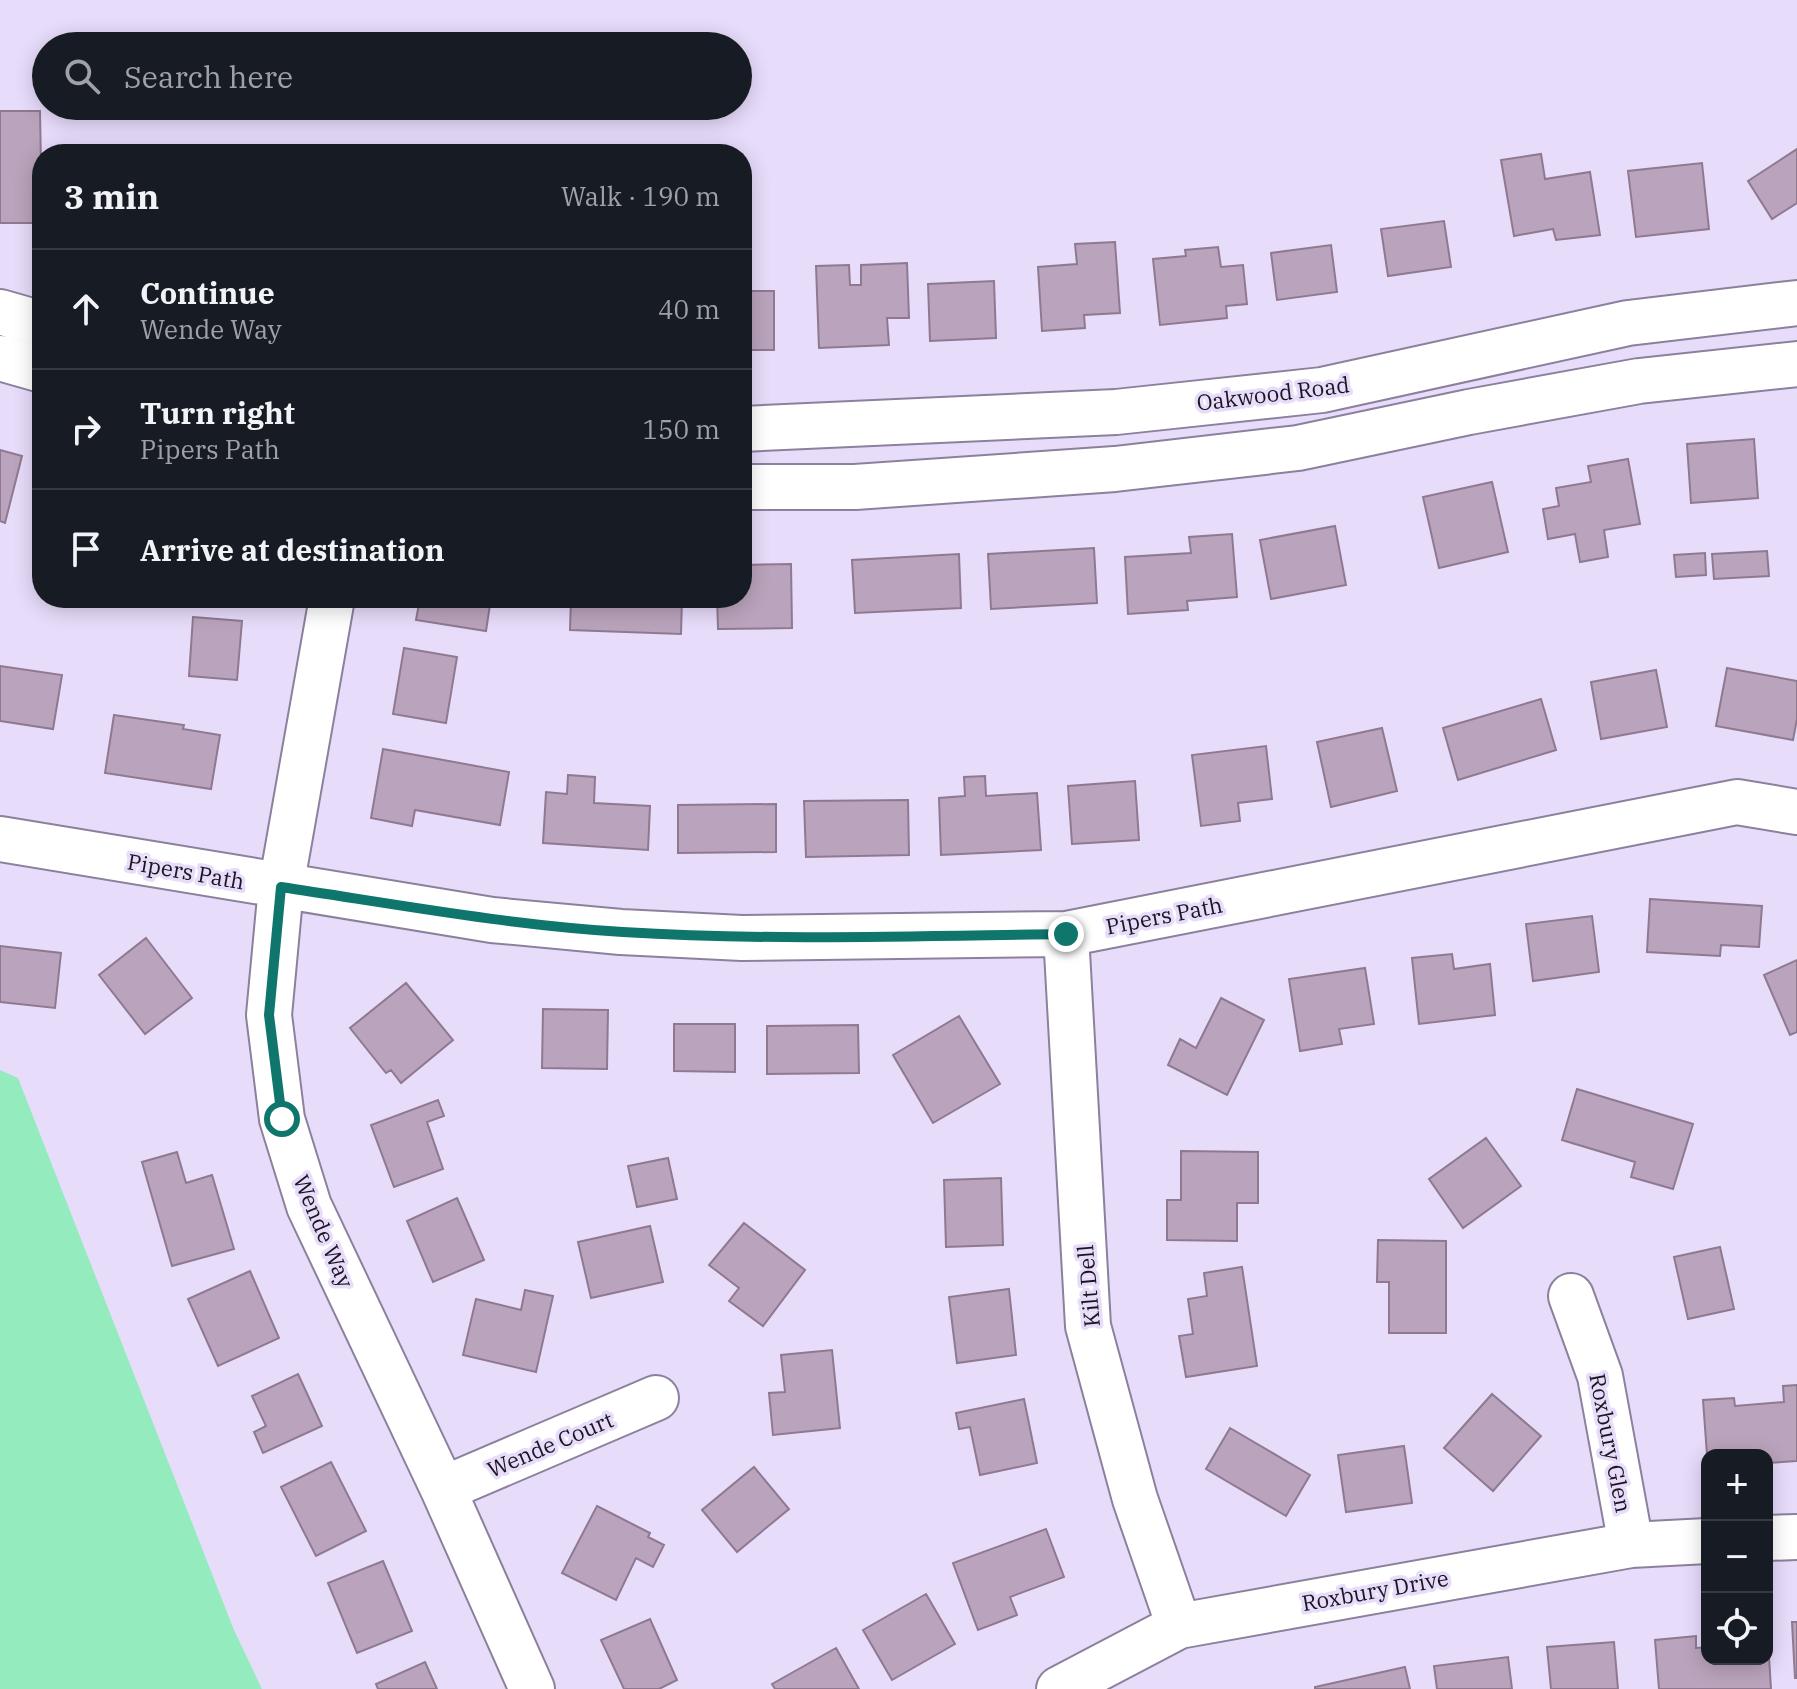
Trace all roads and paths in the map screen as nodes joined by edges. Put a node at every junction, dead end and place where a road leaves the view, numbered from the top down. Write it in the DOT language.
graph roads {
  1 [pos="1797,303"];
  2 [pos="0,312"];
  3 [pos="32,321"];
  4 [pos="0,358"];
  5 [pos="1797,364"];
  6 [pos="32,367"];
  7 [pos="752,429"];
  8 [pos="752,487"];
  9 [pos="330,608"];
  10 [pos="1797,812"];
  11 [pos="0,839"];
  12 [pos="281,887"];
  13 [pos="1066,934"];
  14 [pos="1571,1296"];
  15 [pos="656,1398"];
  16 [pos="443,1489"];
  17 [pos="1797,1537"];
  18 [pos="1773,1538"];
  19 [pos="1701,1541"];
  20 [pos="1631,1545"];
  21 [pos="1179,1626"];
  22 [pos="532,1689"];
  23 [pos="1059,1689"];
  1 -- 7 [label="street, Oakwood Road"];
  2 -- 3 [label="street"];
  4 -- 6 [label="street"];
  5 -- 8 [label="street"];
  9 -- 12 [label="street, Wende Way"];
  10 -- 13 [label="street, Pipers Path"];
  11 -- 12 [label="street, Pipers Path"];
  12 -- 13 [label="street, Pipers Path"];
  12 -- 16 [label="street, Wende Way"];
  13 -- 21 [label="street, Kilt Dell"];
  14 -- 20 [label="street, Roxbury Glen"];
  15 -- 16 [label="street, Wende Court"];
  16 -- 22 [label="street, Wende Way"];
  17 -- 18 [label="street"];
  19 -- 20 [label="street, Roxbury Drive"];
  20 -- 21 [label="street, Roxbury Drive"];
  21 -- 23 [label="street, Roxbury Drive"];
}
